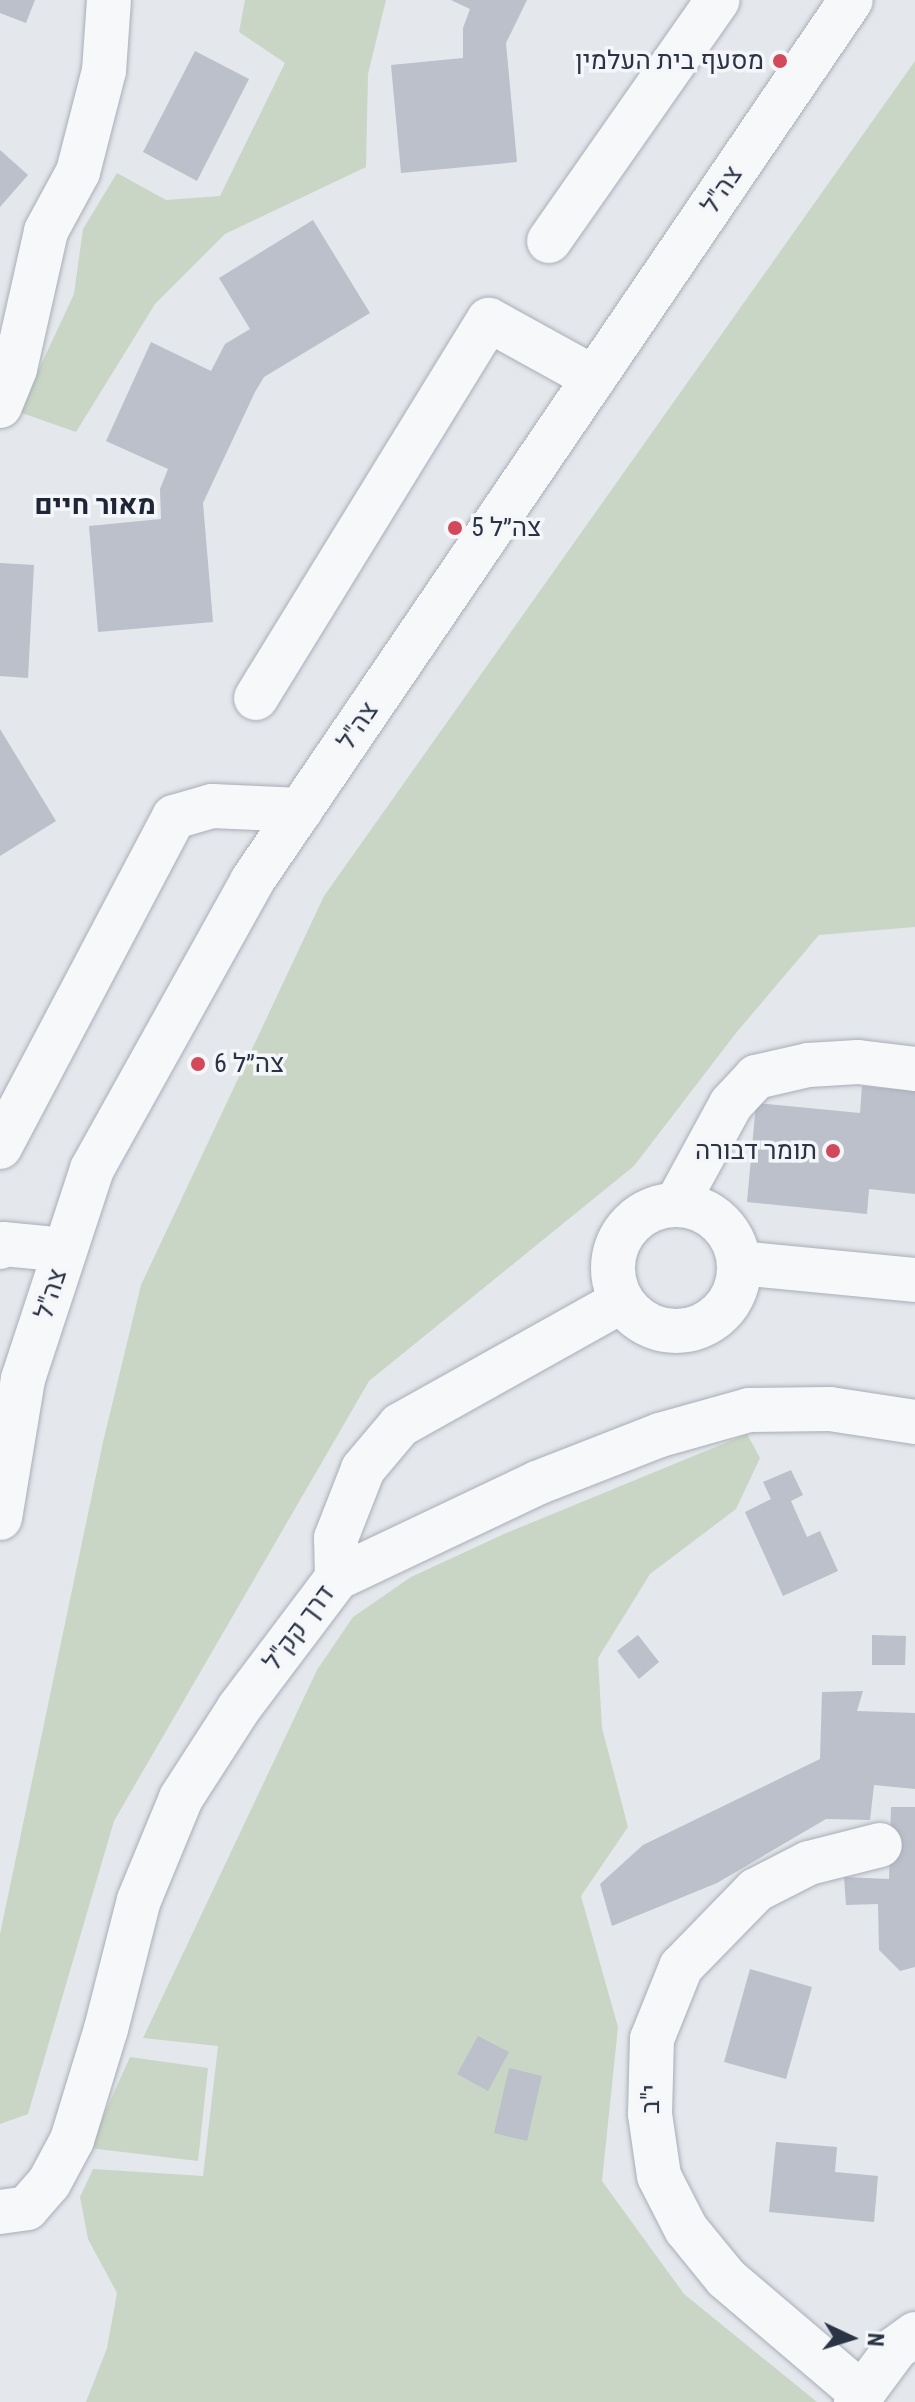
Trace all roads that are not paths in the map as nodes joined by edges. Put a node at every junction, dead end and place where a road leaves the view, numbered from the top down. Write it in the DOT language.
graph roads {
  1 [pos="109,0"];
  2 [pos="718,0"];
  3 [pos="851,0"];
  4 [pos="549,241"];
  5 [pos="594,378"];
  6 [pos="0,406"];
  7 [pos="256,698"];
  8 [pos="301,810"];
  9 [pos="915,1069"];
  10 [pos="0,1147"];
  11 [pos="676,1205"];
  12 [pos="0,1247"];
  13 [pos="65,1250"];
  14 [pos="739,1263"];
  15 [pos="915,1280"];
  16 [pos="622,1301"];
  17 [pos="915,1422"];
  18 [pos="0,1518"];
  19 [pos="337,1578"];
  20 [pos="880,1845"];
  21 [pos="0,2212"];
  22 [pos="915,2334"];
  23 [pos="859,2398"];
  1 -- 6 [label="street"];
  2 -- 4 [label="street"];
  3 -- 5 [label="street, צה\"ל"];
  5 -- 7 [label="street"];
  5 -- 8 [label="street, צה\"ל"];
  8 -- 10 [label="street"];
  8 -- 13 [label="street, צה\"ל"];
  9 -- 11 [label="street"];
  11 -- 14 [label="street"];
  11 -- 16 [label="street"];
  12 -- 13 [label="street"];
  13 -- 18 [label="street, צה\"ל"];
  14 -- 15 [label="street"];
  14 -- 16 [label="street"];
  16 -- 19 [label="street"];
  17 -- 19 [label="street, דרך קק\"ל"];
  19 -- 21 [label="street, דרך קק\"ל"];
  20 -- 23 [label="street, י\"ב"];
  22 -- 23 [label="street"];
}
